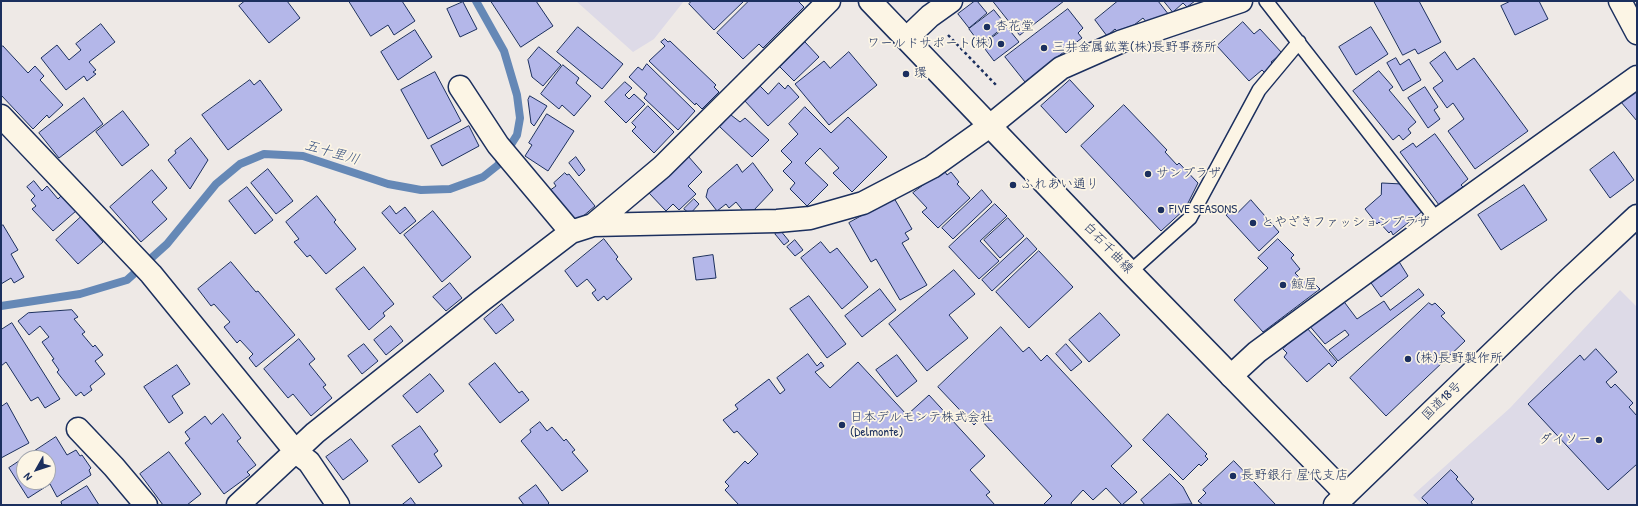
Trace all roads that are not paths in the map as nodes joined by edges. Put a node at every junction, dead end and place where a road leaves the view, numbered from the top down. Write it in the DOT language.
graph roads {
  1 [pos="829,1"];
  2 [pos="870,1"];
  3 [pos="951,1"];
  4 [pos="1241,1"];
  5 [pos="1266,1"];
  6 [pos="1620,1"];
  7 [pos="1637,33"];
  8 [pos="907,38"];
  9 [pos="1299,42"];
  10 [pos="1637,77"];
  11 [pos="460,87"];
  12 [pos="1,116"];
  13 [pos="991,125"];
  14 [pos="1637,216"];
  15 [pos="1437,220"];
  16 [pos="593,225"];
  17 [pos="571,232"];
  18 [pos="1130,272"];
  19 [pos="1231,376"];
  20 [pos="78,429"];
  21 [pos="296,452"];
  22 [pos="1346,502"];
  23 [pos="146,505"];
  24 [pos="238,505"];
  25 [pos="338,505"];
  1 -- 16 [label="main road"];
  2 -- 8 [label="main road, 白石千曲線"];
  3 -- 8 [label="main road"];
  4 -- 13 [label="main road"];
  5 -- 9 [label="lane"];
  6 -- 7 [label="main road"];
  8 -- 13 [label="main road, 白石千曲線"];
  9 -- 15 [label="lane"];
  9 -- 18 [label="lane"];
  10 -- 15 [label="main road"];
  11 -- 17 [label="main road"];
  12 -- 21 [label="main road"];
  13 -- 16 [label="main road"];
  13 -- 18 [label="main road, 白石千曲線"];
  14 -- 22 [label="main road, 国道18号"];
  15 -- 19 [label="main road"];
  16 -- 17 [label="main road"];
  17 -- 21 [label="main road"];
  18 -- 19 [label="main road, 白石千曲線"];
  19 -- 22 [label="main road, 白石千曲線"];
  20 -- 23 [label="main road"];
  21 -- 24 [label="main road"];
  21 -- 25 [label="main road"];
}
